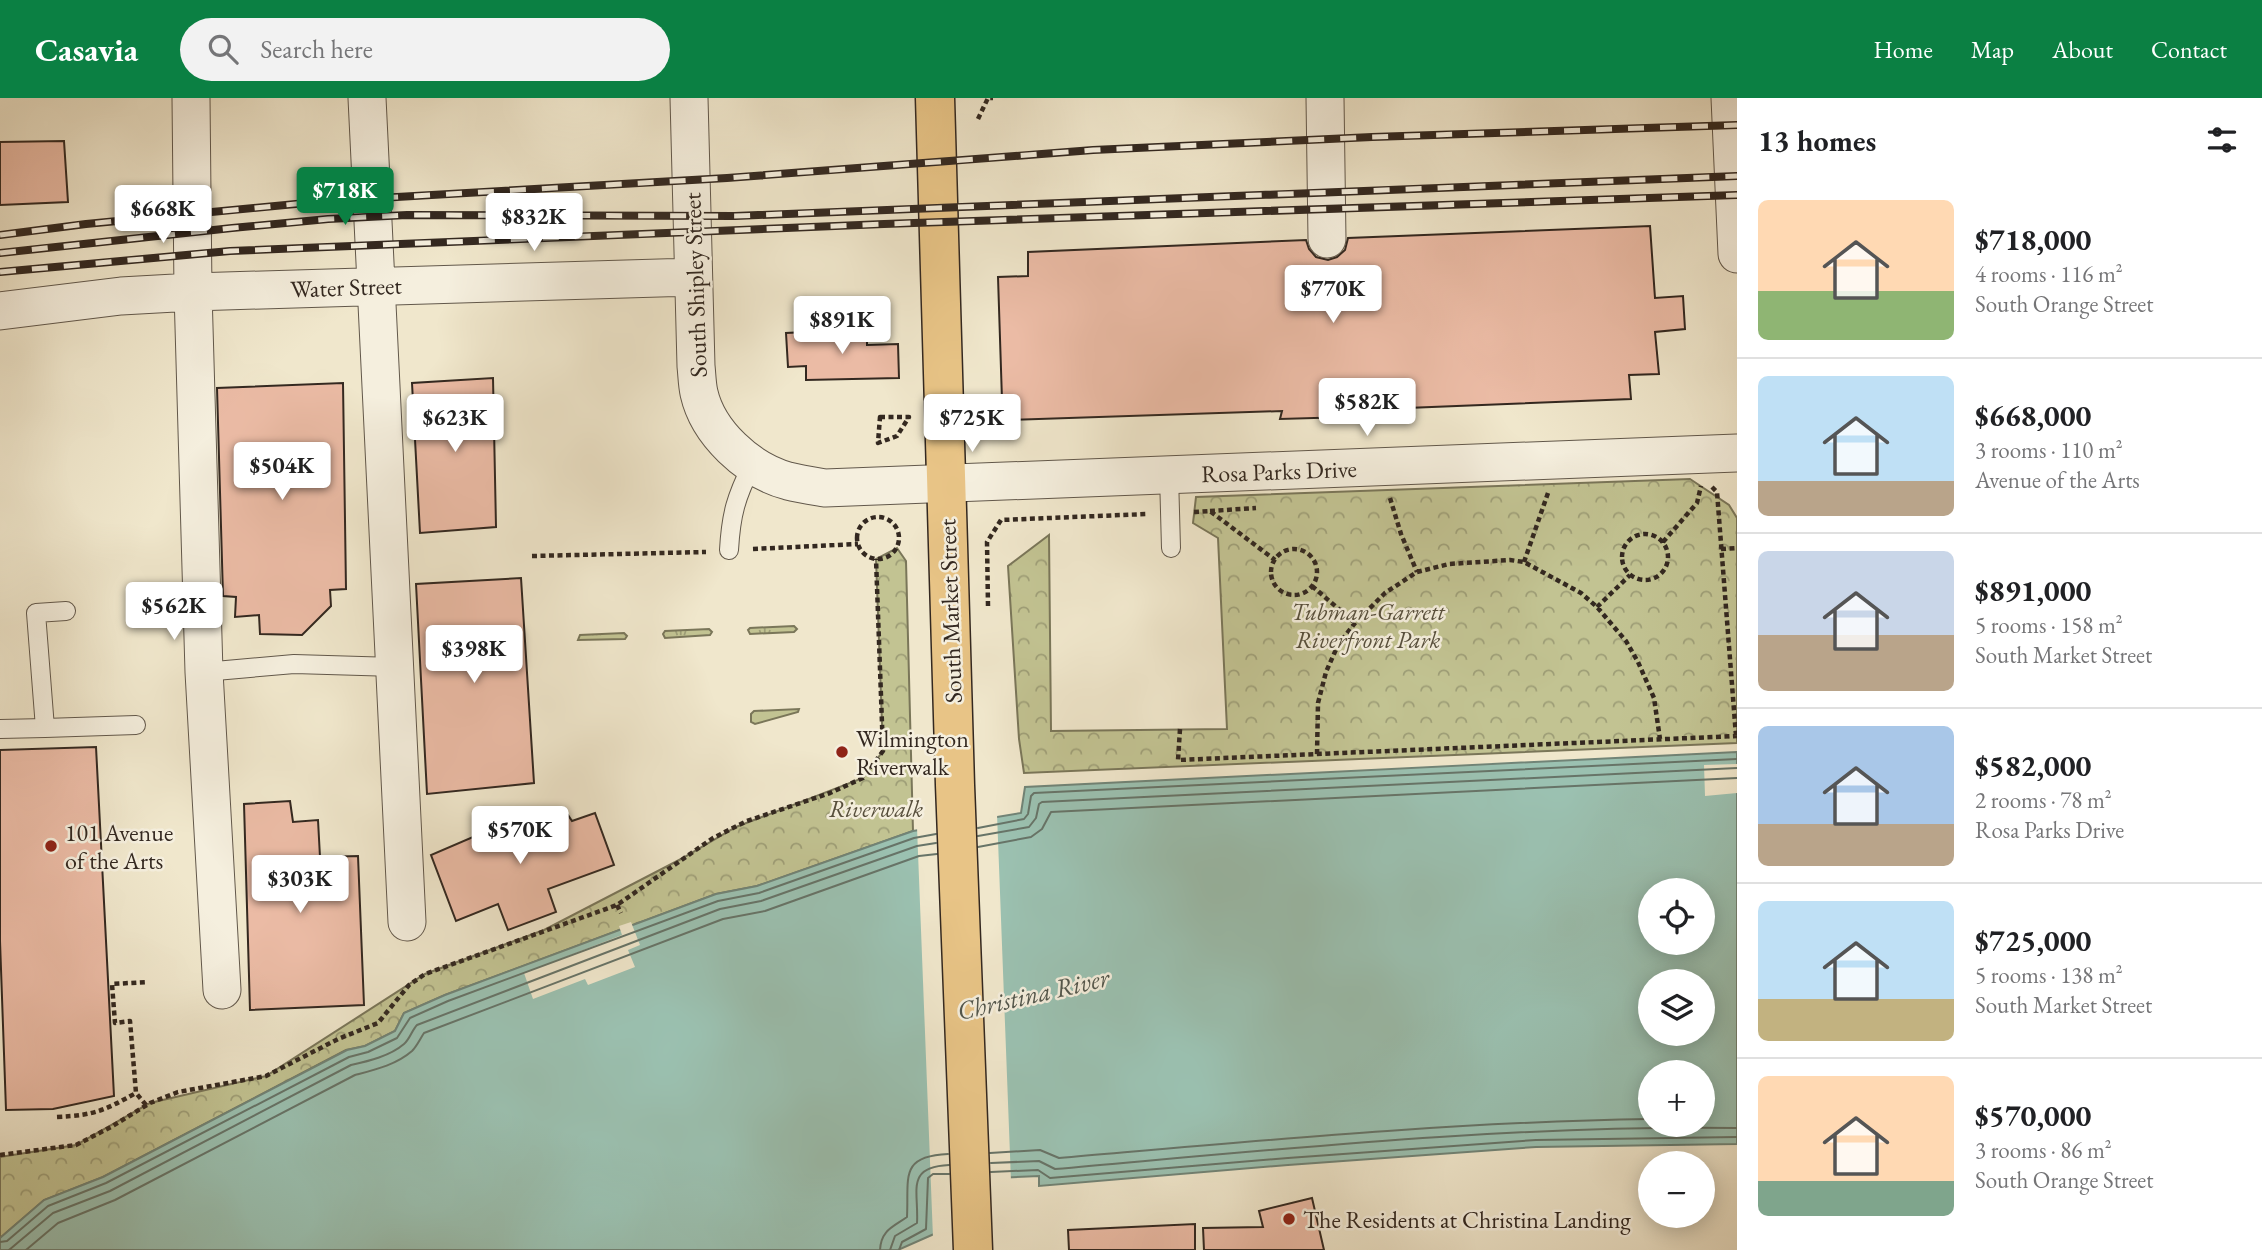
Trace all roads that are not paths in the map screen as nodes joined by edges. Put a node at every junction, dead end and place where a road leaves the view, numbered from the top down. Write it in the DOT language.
graph roads {
  1 [pos="191,98"];
  2 [pos="367,98"];
  3 [pos="689,98"];
  4 [pos="935,98"];
  5 [pos="1325,98"];
  6 [pos="1730,98"];
  7 [pos="1327,239"];
  8 [pos="1737,254"];
  9 [pos="694,277"];
  10 [pos="376,286"];
  11 [pos="193,292"];
  12 [pos="0,311"];
  13 [pos="1737,453"];
  14 [pos="752,465"];
  15 [pos="1169,475"];
  16 [pos="946,484"];
  17 [pos="1171,548"];
  18 [pos="737,550"];
  19 [pos="66,611"];
  20 [pos="395,667"];
  21 [pos="204,672"];
  22 [pos="136,725"];
  23 [pos="46,728"];
  24 [pos="0,729"];
  25 [pos="407,922"];
  26 [pos="222,990"];
  27 [pos="973,1250"];
  1 -- 11 [label="street"];
  2 -- 10 [label="street"];
  3 -- 9 [label="street, South Shipley Street"];
  4 -- 16 [label="main road, South Market Street"];
  5 -- 7 [label="street"];
  6 -- 8 [label="street"];
  9 -- 10 [label="street, Water Street"];
  9 -- 14 [label="street, South Shipley Street"];
  10 -- 11 [label="street, Water Street"];
  10 -- 20 [label="street"];
  11 -- 12 [label="street, Water Street"];
  11 -- 21 [label="street"];
  13 -- 15 [label="street, Rosa Parks Drive"];
  14 -- 16 [label="street, South Shipley Street"];
  14 -- 18 [label="lane"];
  15 -- 16 [label="street, Rosa Parks Drive"];
  15 -- 17 [label="lane"];
  16 -- 27 [label="main road, South Market Street"];
  19 -- 23 [label="lane"];
  20 -- 21 [label="lane"];
  20 -- 25 [label="street"];
  21 -- 26 [label="street"];
  22 -- 23 [label="lane"];
  23 -- 24 [label="lane"];
}
